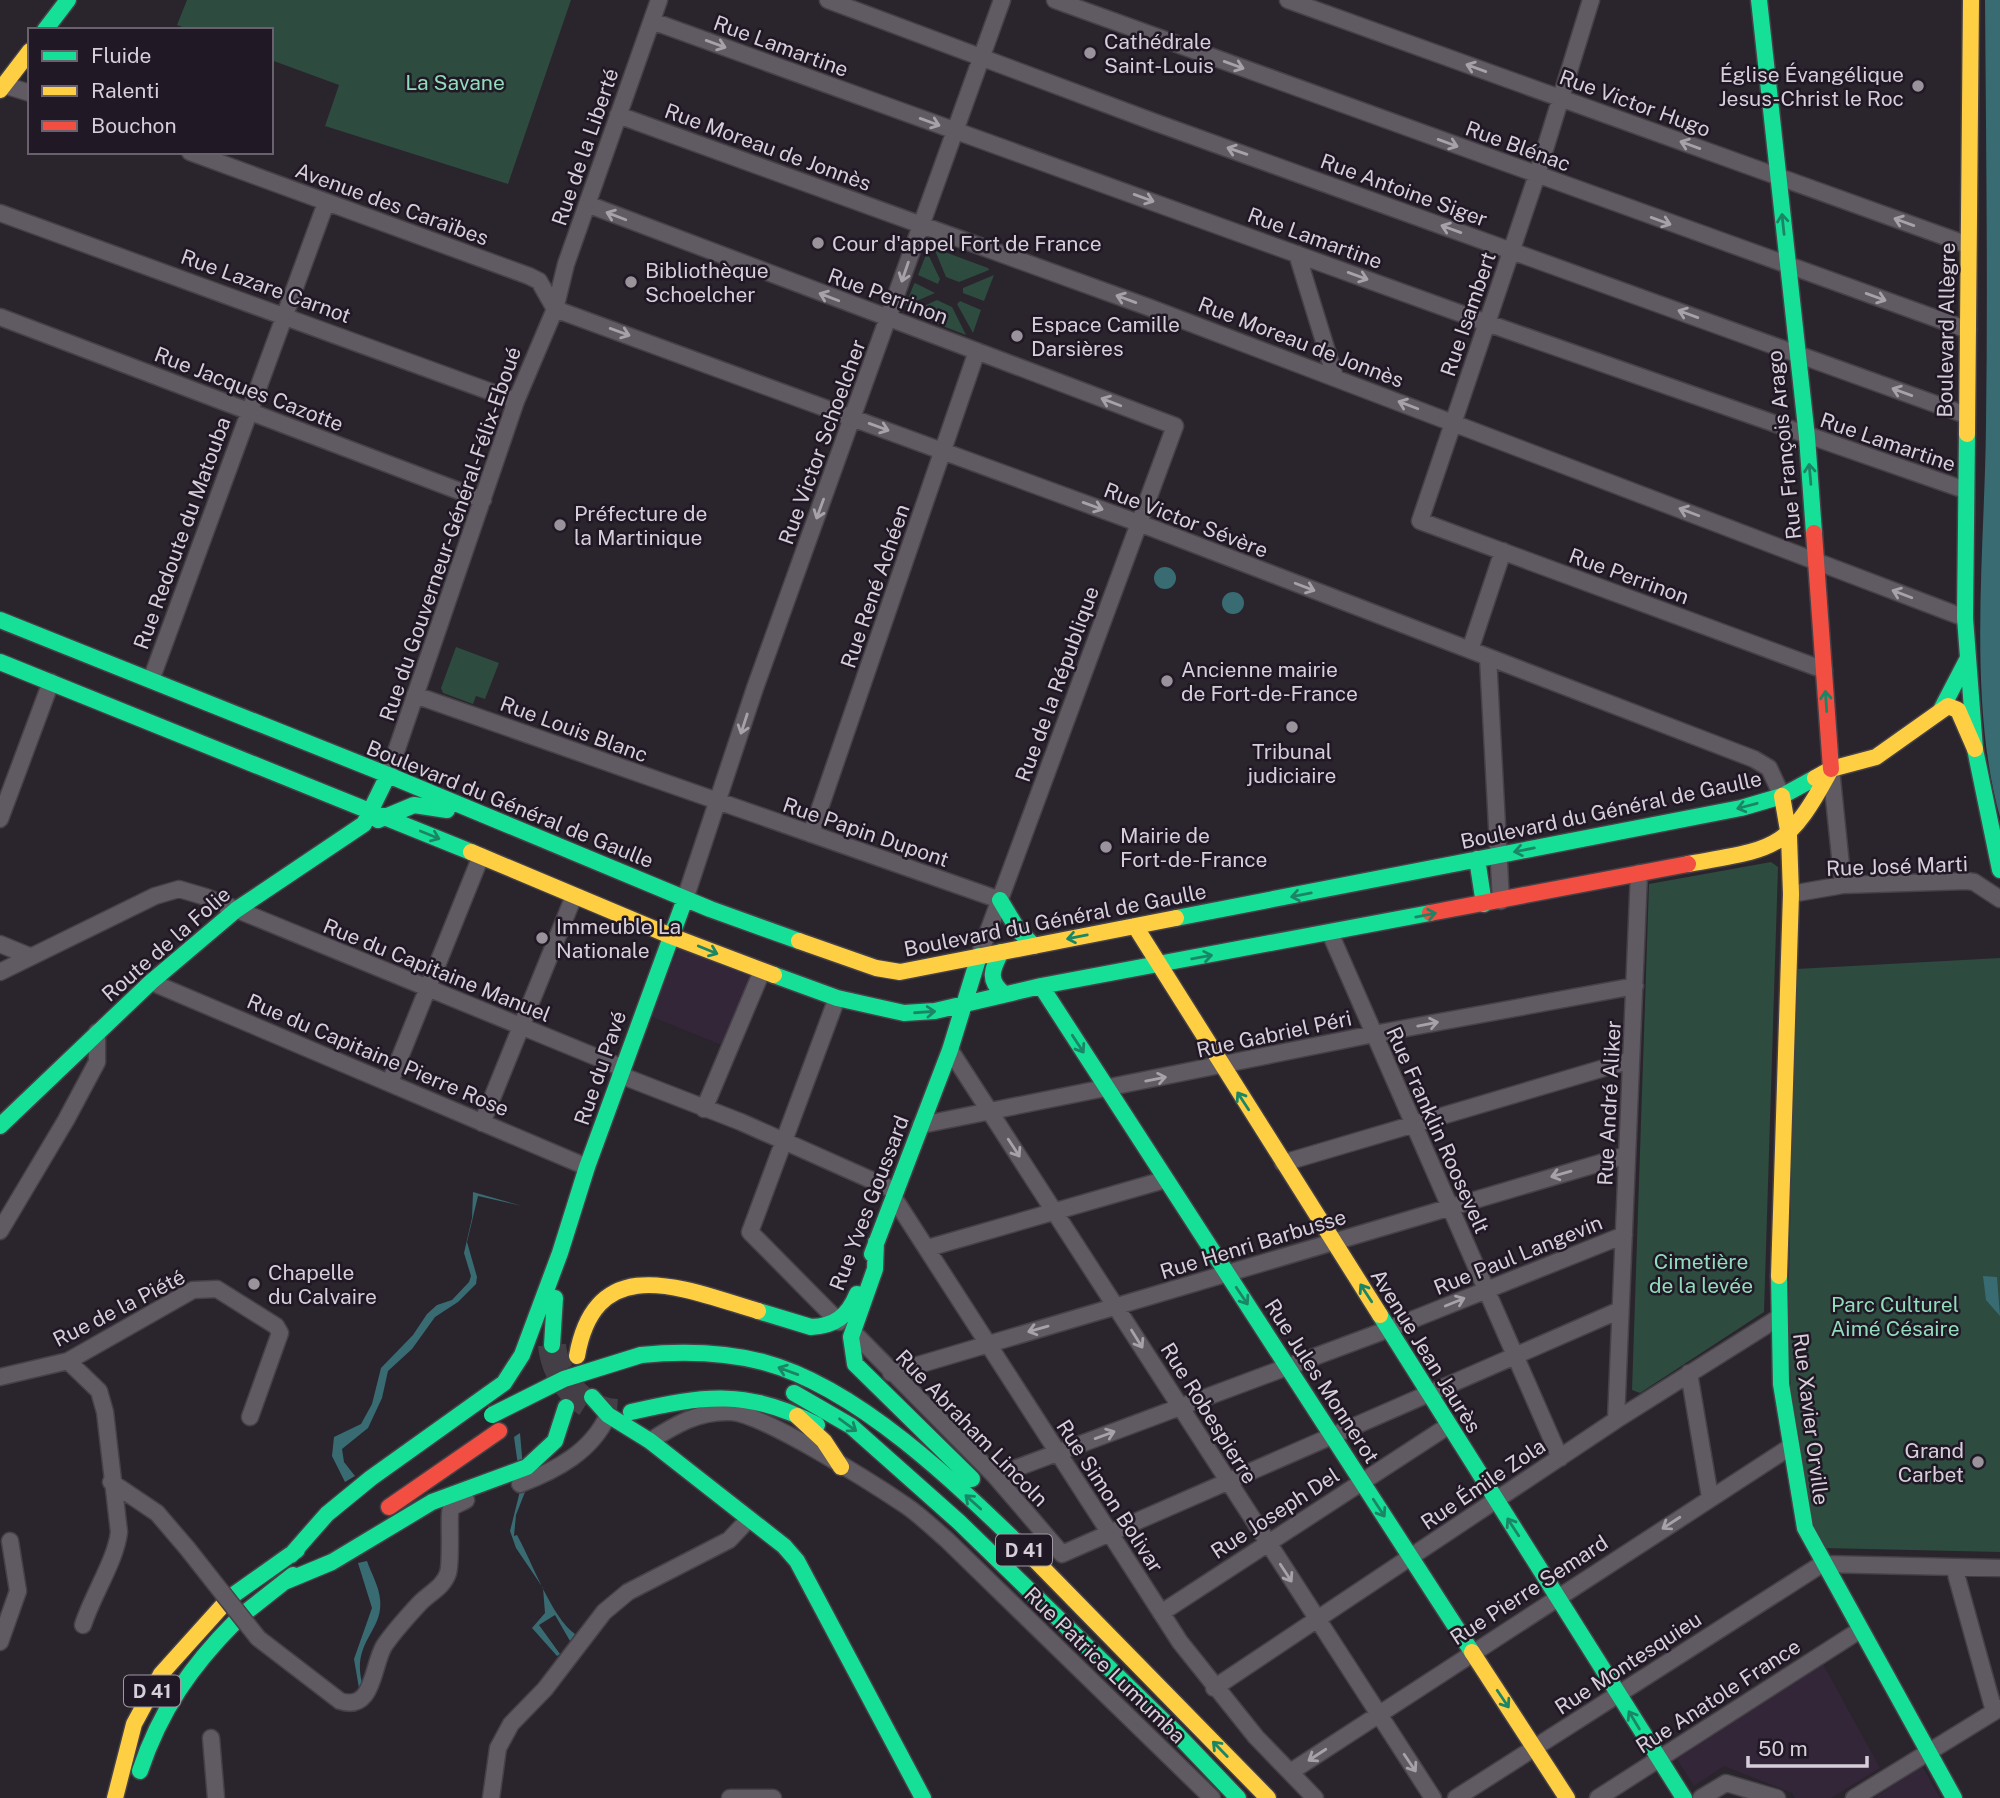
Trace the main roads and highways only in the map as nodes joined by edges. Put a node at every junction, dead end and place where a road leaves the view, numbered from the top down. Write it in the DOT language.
graph roads {
  1 [pos="68,0"];
  2 [pos="1759,0"];
  3 [pos="1971,0"];
  4 [pos="47,28"];
  5 [pos="28,54"];
  6 [pos="2,87"];
  7 [pos="0,620"];
  8 [pos="1967,660"];
  9 [pos="0,662"];
  10 [pos="1941,710"];
  11 [pos="1975,749"];
  12 [pos="1831,769"];
  13 [pos="388,775"];
  14 [pos="1782,796"];
  15 [pos="374,817"];
  16 [pos="520,831"];
  17 [pos="1789,836"];
  18 [pos="1477,859"];
  19 [pos="2000,870"];
  20 [pos="685,899"];
  21 [pos="1000,900"];
  22 [pos="1484,904"];
  23 [pos="1135,926"];
  24 [pos="671,936"];
  25 [pos="1034,946"];
  26 [pos="1001,952"];
  27 [pos="979,956"];
  28 [pos="1159,965"];
  29 [pos="1041,986"];
  30 [pos="1004,994"];
  31 [pos="967,1002"];
  32 [pos="0,1126"];
  33 [pos="561,1253"];
  34 [pos="841,1326"];
  35 [pos="552,1345"];
  36 [pos="577,1356"];
  37 [pos="634,1375"];
  38 [pos="775,1385"];
  39 [pos="592,1397"];
  40 [pos="566,1407"];
  41 [pos="631,1412"];
  42 [pos="794,1414"];
  43 [pos="487,1419"];
  44 [pos="841,1467"];
  45 [pos="375,1496"];
  46 [pos="291,1555"];
  47 [pos="284,1582"];
  48 [pos="1096,1620"];
  49 [pos="1071,1633"];
  50 [pos="136,1787"];
  51 [pos="115,1798"];
  52 [pos="923,1798"];
  53 [pos="1237,1798"];
  54 [pos="1268,1798"];
  55 [pos="1567,1798"];
  56 [pos="1684,1798"];
  57 [pos="1954,1798"];
  1 -- 4 [label="main road"];
  12 -- 2 [label="main road, Rue François Arago, one-way"];
  3 -- 8 [label="main road, Boulevard Allègre"];
  5 -- 6 [label="main road"];
  7 -- 13 [label="main road, Boulevard du Général de Gaulle"];
  8 -- 10 [label="main road"];
  8 -- 11 [label="main road, Boulevard Allègre"];
  9 -- 15 [label="main road"];
  10 -- 11 [label="main road, Boulevard Allègre"];
  10 -- 12 [label="main road"];
  11 -- 19 [label="main road, Boulevard Allègre"];
  12 -- 14 [label="main road, Boulevard du Général de Gaulle"];
  12 -- 17 [label="main road"];
  13 -- 15 [label="main road"];
  13 -- 16 [label="main road, Boulevard du Général de Gaulle"];
  14 -- 17 [label="main road, Rue Xavier Orville"];
  14 -- 18 [label="main road, Boulevard du Général de Gaulle, one-way"];
  15 -- 16 [label="main road, Route de la Folie"];
  15 -- 24 [label="main road, one-way"];
  15 -- 32 [label="main road, Route de la Folie"];
  16 -- 20 [label="main road, Boulevard du Général de Gaulle"];
  17 -- 22 [label="main road"];
  17 -- 57 [label="main road, Rue Xavier Orville"];
  18 -- 22 [label="main road"];
  18 -- 23 [label="main road, Boulevard du Général de Gaulle, one-way"];
  20 -- 24 [label="main road, Rue du Pavé"];
  20 -- 27 [label="main road, Boulevard du Général de Gaulle"];
  21 -- 25 [label="main road"];
  28 -- 22 [label="main road, one-way"];
  23 -- 25 [label="main road, Boulevard du Général de Gaulle, one-way"];
  23 -- 28 [label="main road, Avenue Jean Jaurès"];
  24 -- 31 [label="main road, one-way"];
  24 -- 33 [label="main road, Rue du Pavé"];
  25 -- 26 [label="main road, Boulevard du Général de Gaulle"];
  26 -- 27 [label="main road, Boulevard du Général de Gaulle"];
  26 -- 30 [label="main road"];
  27 -- 31 [label="main road, Rue Yves Goussard"];
  28 -- 29 [label="main road"];
  56 -- 28 [label="main road, Avenue Jean Jaurès, one-way"];
  29 -- 30 [label="main road"];
  29 -- 55 [label="main road, Rue Jules Monnerot, one-way"];
  30 -- 31 [label="main road"];
  31 -- 34 [label="main road, Rue Yves Goussard"];
  33 -- 35 [label="main road"];
  33 -- 46 [label="main road"];
  34 -- 36 [label="main road"];
  34 -- 48 [label="main road"];
  37 -- 47 [label="main road, D 41"];
  38 -- 49 [label="main road, D 41, one-way"];
  39 -- 52 [label="main road"];
  40 -- 47 [label="main road"];
  41 -- 42 [label="main road"];
  42 -- 44 [label="main road"];
  42 -- 49 [label="main road"];
  48 -- 43 [label="main road, D 41, one-way, bridge"];
  45 -- 46 [label="main road, D 41"];
  46 -- 51 [label="main road, D 41"];
  47 -- 50 [label="main road, D 41"];
  54 -- 48 [label="main road, D 41, one-way"];
  49 -- 53 [label="main road, D 41"];
}
